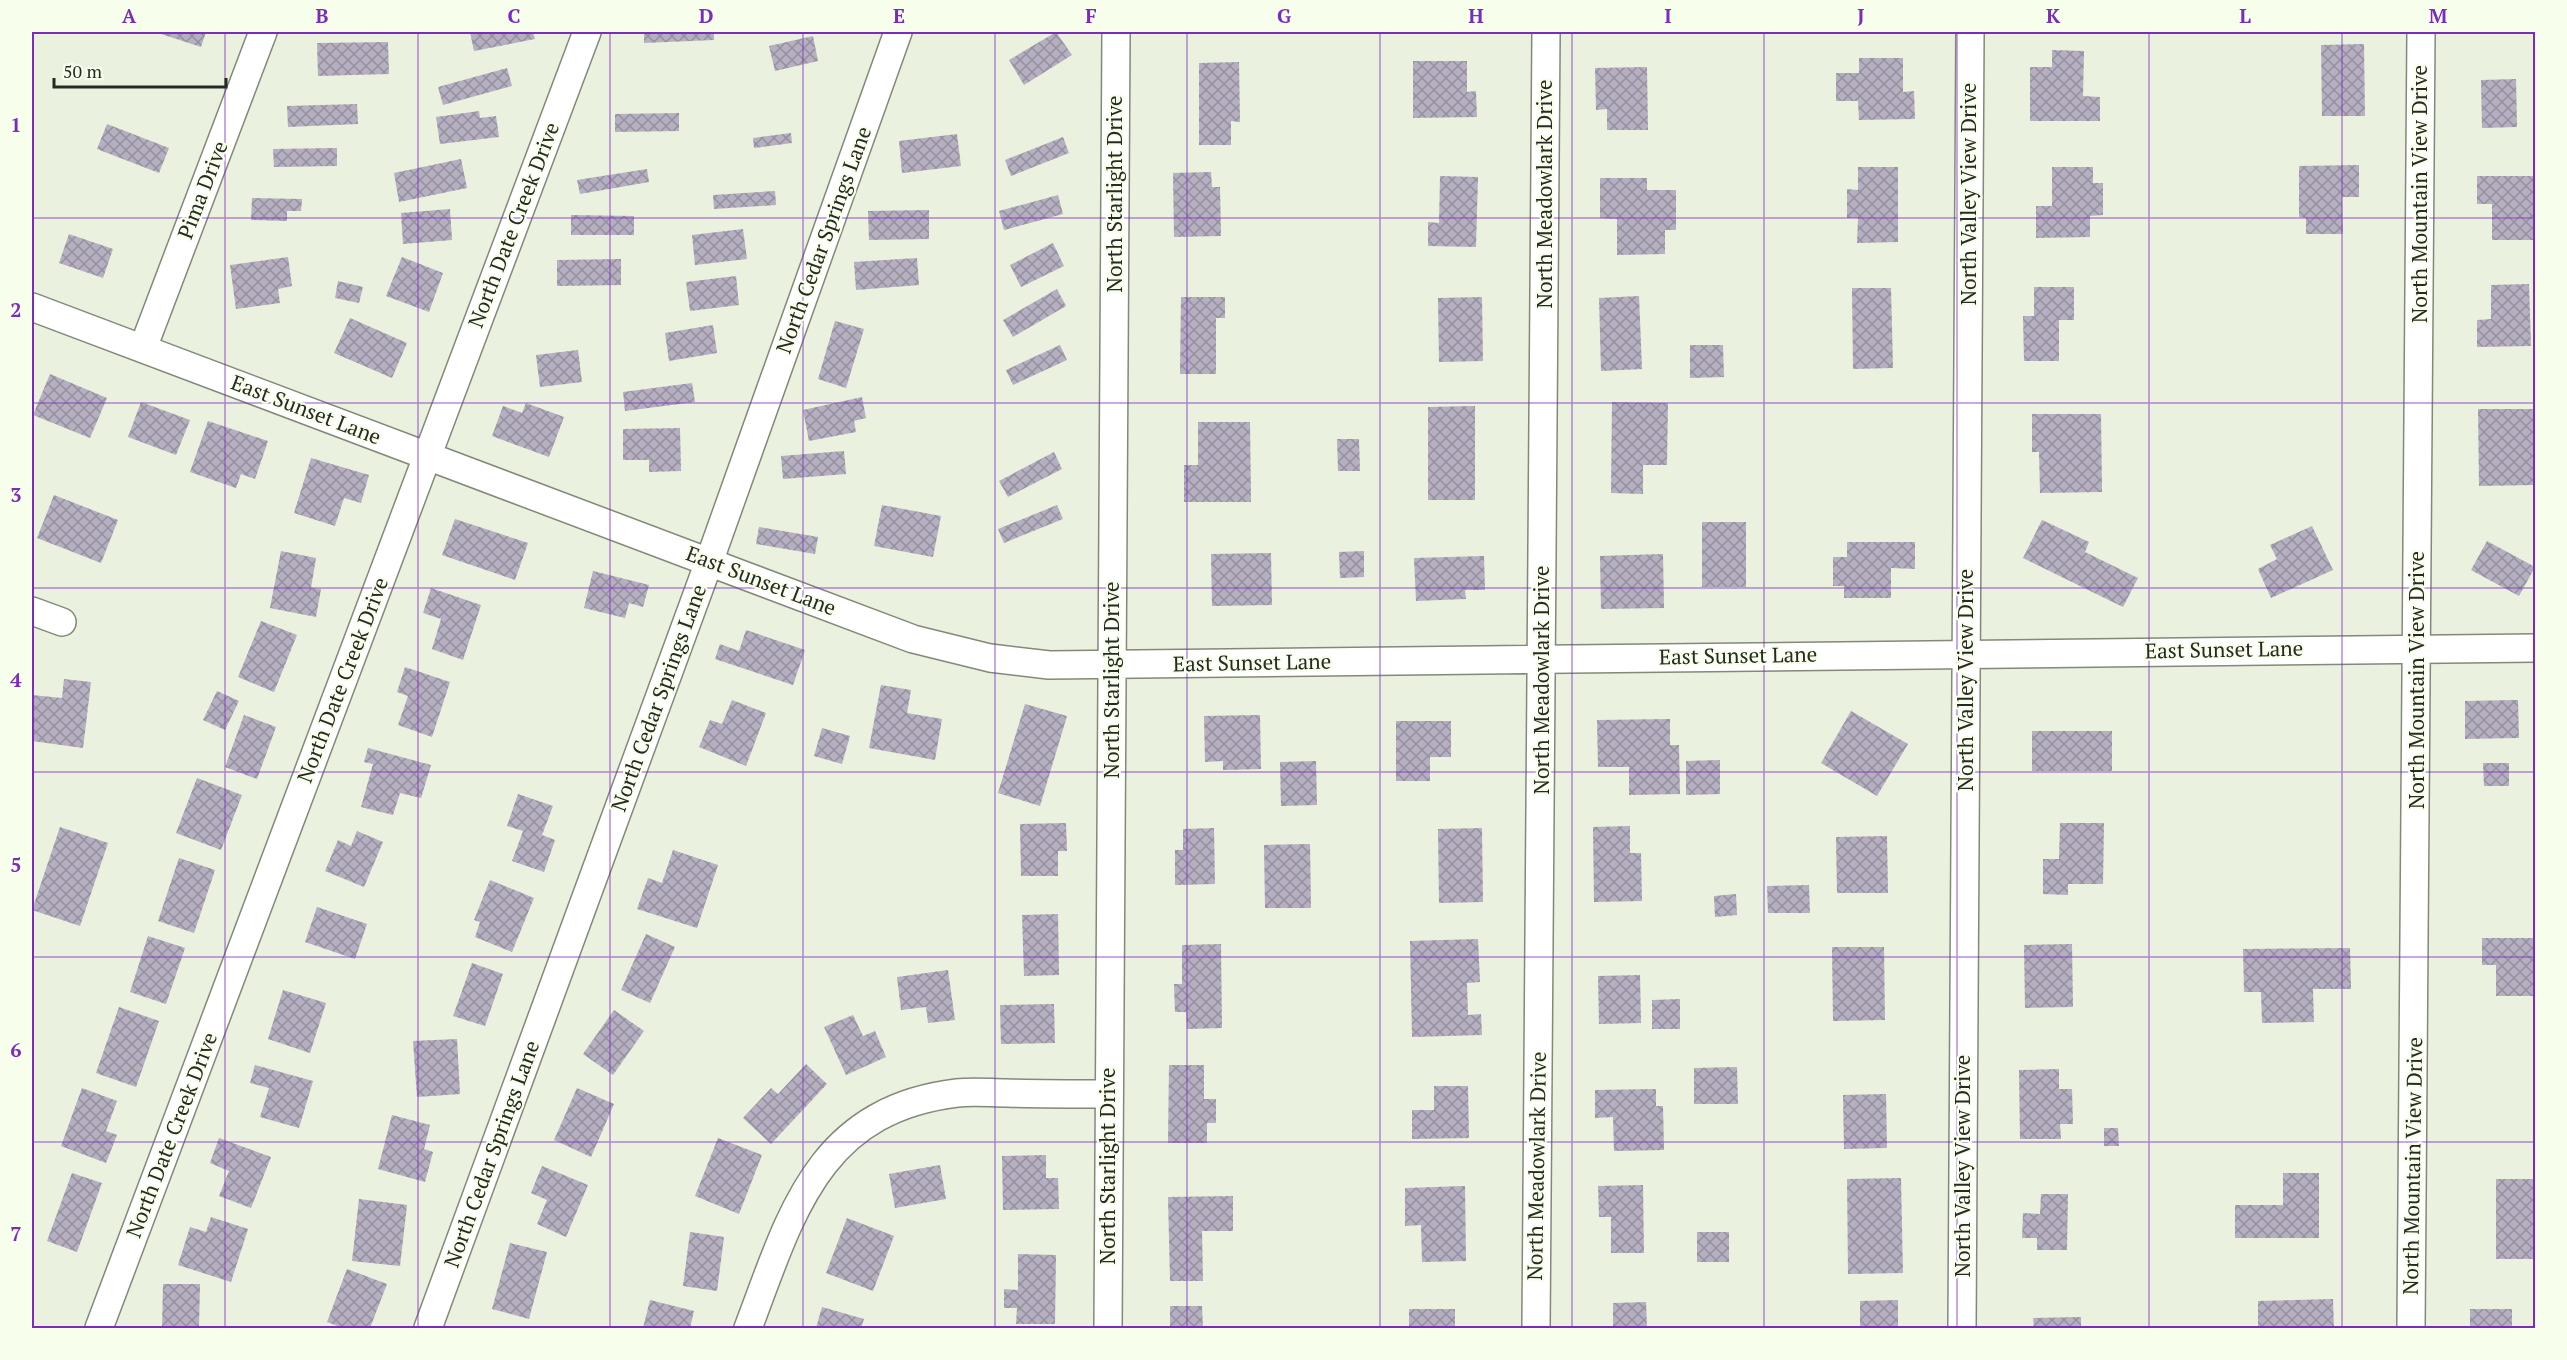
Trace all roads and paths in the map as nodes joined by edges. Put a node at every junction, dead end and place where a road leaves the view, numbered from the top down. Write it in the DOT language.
graph roads {
  1 [pos="263,32"];
  2 [pos="587,32"];
  3 [pos="898,32"];
  4 [pos="1116,32"];
  5 [pos="1546,32"];
  6 [pos="1970,32"];
  7 [pos="2421,32"];
  8 [pos="32,307"];
  9 [pos="144,348"];
  10 [pos="428,456"];
  11 [pos="709,561"];
  12 [pos="32,611"];
  13 [pos="62,622"];
  14 [pos="2418,648"];
  15 [pos="2535,648"];
  16 [pos="1966,653"];
  17 [pos="1543,659"];
  18 [pos="1112,665"];
  19 [pos="1108,1094"];
  20 [pos="99,1329"];
  21 [pos="428,1329"];
  22 [pos="748,1329"];
  23 [pos="1108,1329"];
  24 [pos="1536,1329"];
  25 [pos="1962,1329"];
  26 [pos="2411,1329"];
  1 -- 9 [label="street, Pima Drive"];
  2 -- 10 [label="street, North Date Creek Drive"];
  3 -- 11 [label="street, North Cedar Springs Lane"];
  4 -- 18 [label="street, North Starlight Drive"];
  5 -- 17 [label="street, North Meadowlark Drive"];
  6 -- 16 [label="street, North Valley View Drive"];
  7 -- 14 [label="street, North Mountain View Drive"];
  8 -- 9 [label="street, East Sunset Lane"];
  9 -- 10 [label="street, East Sunset Lane"];
  10 -- 11 [label="street, East Sunset Lane"];
  10 -- 20 [label="street, North Date Creek Drive"];
  11 -- 18 [label="street, East Sunset Lane"];
  11 -- 21 [label="street, North Cedar Springs Lane"];
  12 -- 13 [label="street"];
  14 -- 15 [label="street, East Sunset Lane"];
  14 -- 16 [label="street, East Sunset Lane"];
  14 -- 26 [label="street, North Mountain View Drive"];
  16 -- 17 [label="street, East Sunset Lane"];
  16 -- 25 [label="street, North Valley View Drive"];
  17 -- 18 [label="street, East Sunset Lane"];
  17 -- 24 [label="street, North Meadowlark Drive"];
  18 -- 19 [label="street, North Starlight Drive"];
  19 -- 22 [label="street"];
  19 -- 23 [label="street, North Starlight Drive"];
}
